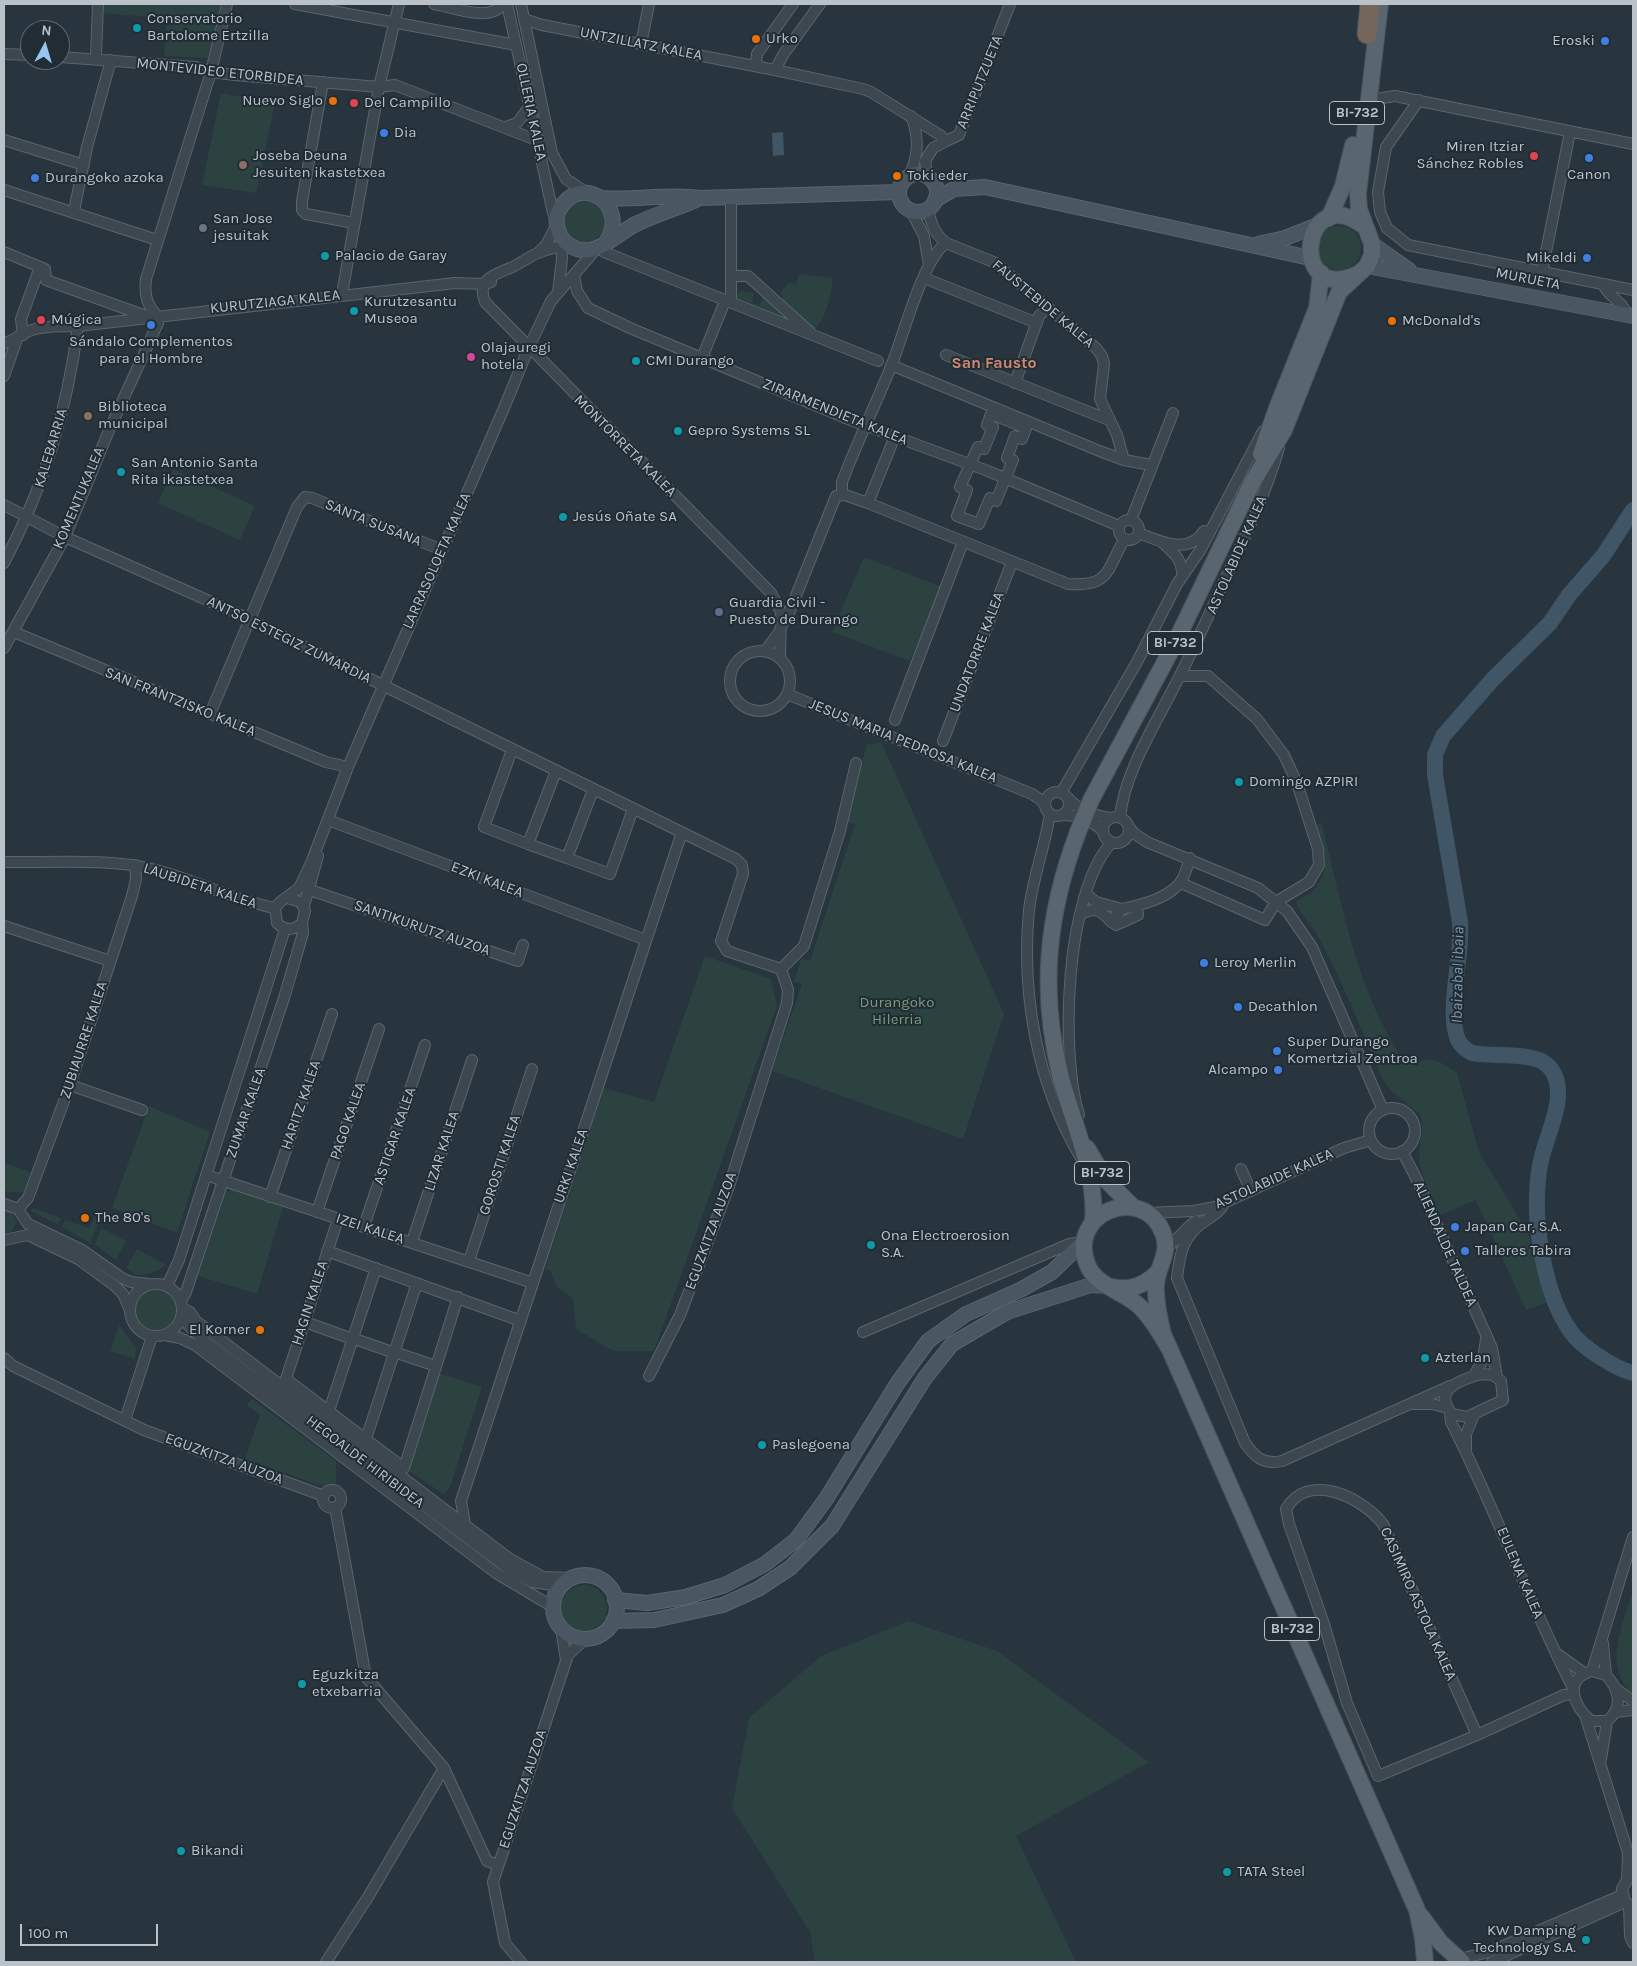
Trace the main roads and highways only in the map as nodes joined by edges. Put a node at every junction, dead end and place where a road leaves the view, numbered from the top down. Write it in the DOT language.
graph roads {
  1 [pos="1371,4"];
  2 [pos="1382,4"];
  3 [pos="1373,33"];
  4 [pos="930,180"];
  5 [pos="954,188"];
  6 [pos="899,192"];
  7 [pos="595,196"];
  8 [pos="700,198"];
  9 [pos="932,204"];
  10 [pos="1323,222"];
  11 [pos="1365,227"];
  12 [pos="1372,244"];
  13 [pos="1255,245"];
  14 [pos="602,247"];
  15 [pos="1310,258"];
  16 [pos="1363,269"];
  17 [pos="1321,273"];
  18 [pos="1416,275"];
  19 [pos="1630,316"];
  20 [pos="1252,483"];
  21 [pos="1090,1164"];
  22 [pos="1140,1210"];
  23 [pos="1093,1221"];
  24 [pos="1083,1242"];
  25 [pos="1159,1271"];
  26 [pos="1109,1286"];
  27 [pos="1169,1348"];
  28 [pos="615,1600"];
  29 [pos="613,1620"];
  30 [pos="1417,1910"];
  31 [pos="1458,1959"];
  32 [pos="1425,1962"];
  33 [pos="1430,1962"];
  1 -- 3 [label="highway"];
  2 -- 3 [label="highway"];
  3 -- 10 [label="main road, BI-732"];
  3 -- 11 [label="main road, BI-732"];
  4 -- 5 [label="main road"];
  4 -- 6 [label="main road"];
  4 -- 9 [label="main road"];
  5 -- 9 [label="main road"];
  5 -- 13 [label="main road"];
  6 -- 8 [label="main road"];
  6 -- 9 [label="main road"];
  7 -- 8 [label="main road"];
  7 -- 14 [label="main road"];
  7 -- 14 [label="main road"];
  8 -- 14 [label="main road"];
  10 -- 11 [label="main road"];
  10 -- 13 [label="main road"];
  10 -- 15 [label="main road, BI-732"];
  11 -- 12 [label="main road, BI-732"];
  12 -- 16 [label="main road"];
  12 -- 18 [label="main road, MURUETA"];
  13 -- 15 [label="main road"];
  15 -- 17 [label="main road"];
  16 -- 17 [label="main road"];
  16 -- 18 [label="main road, MURUETA"];
  16 -- 20 [label="main road, BI-732"];
  17 -- 20 [label="main road, BI-732"];
  18 -- 19 [label="main road, MURUETA"];
  20 -- 21 [label="main road, BI-732, bridge"];
  21 -- 22 [label="main road, BI-732"];
  21 -- 23 [label="main road, BI-732"];
  22 -- 23 [label="main road, BI-732"];
  22 -- 25 [label="main road, BI-732"];
  23 -- 24 [label="main road, BI-732"];
  24 -- 26 [label="main road, BI-732"];
  24 -- 28 [label="main road"];
  25 -- 26 [label="main road"];
  25 -- 27 [label="main road, BI-732"];
  26 -- 27 [label="main road, BI-732"];
  26 -- 29 [label="main road"];
  27 -- 30 [label="main road, BI-732"];
  28 -- 29 [label="main road"];
  28 -- 29 [label="main road"];
  30 -- 31 [label="main road, BI-732"];
  30 -- 32 [label="main road, BI-732"];
  31 -- 33 [label="main road"];
}
